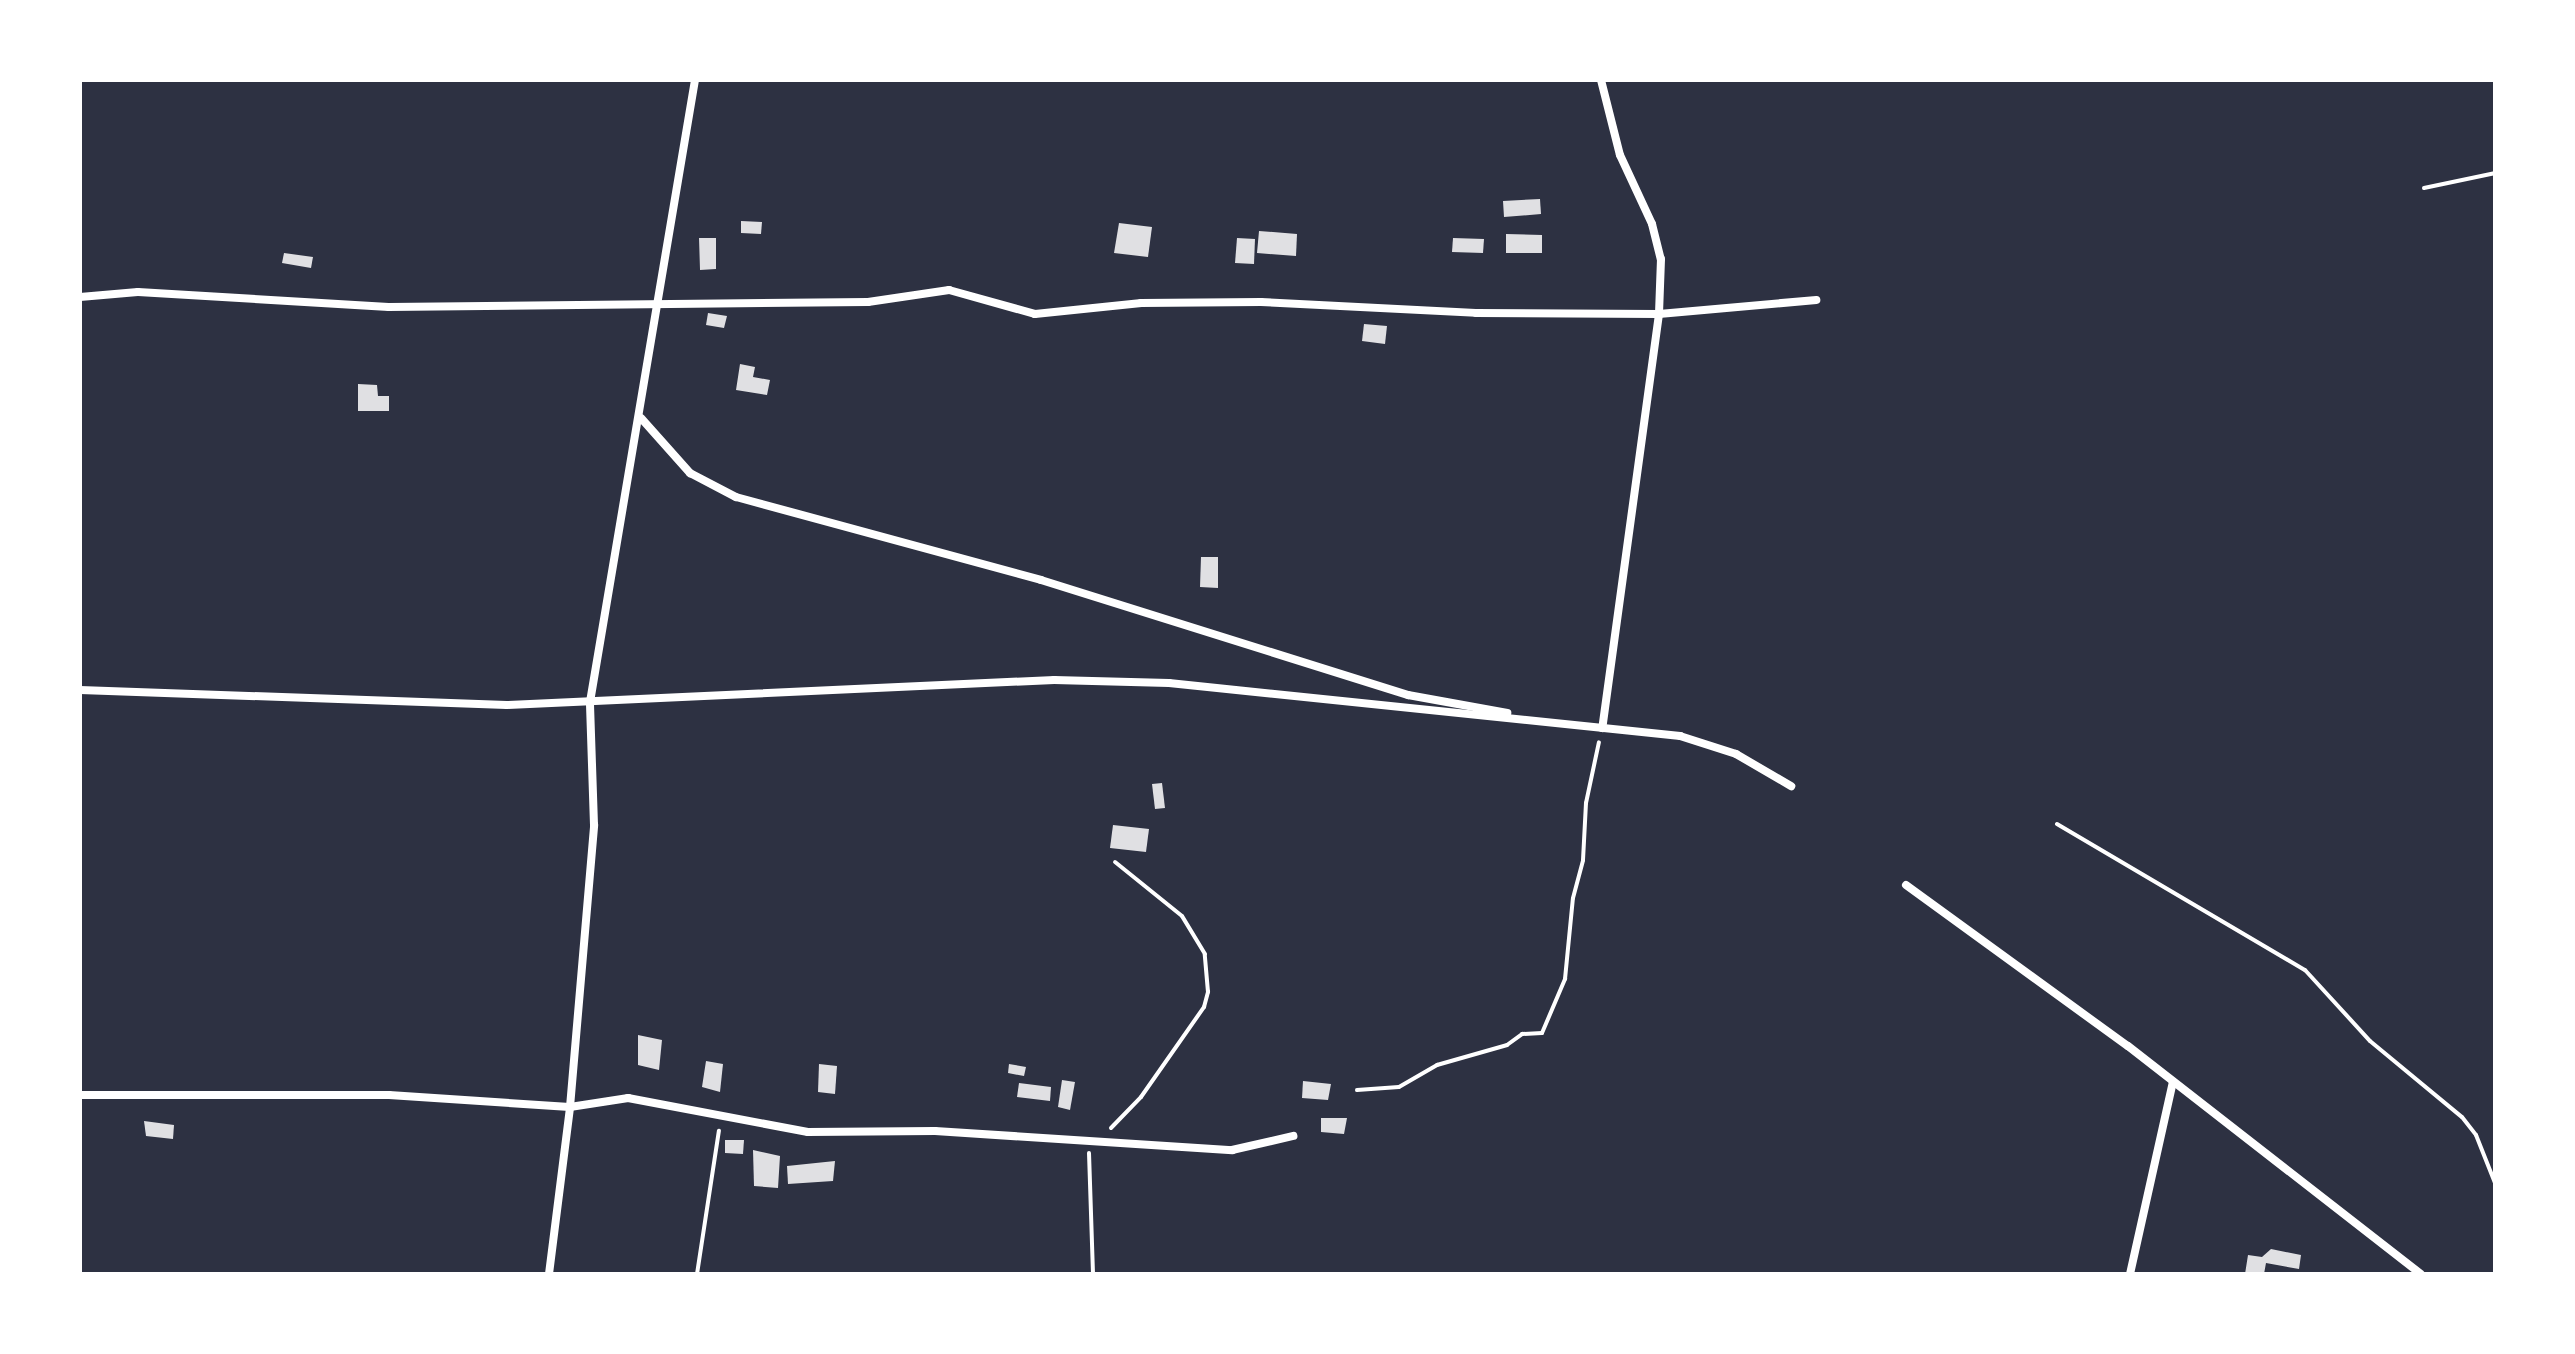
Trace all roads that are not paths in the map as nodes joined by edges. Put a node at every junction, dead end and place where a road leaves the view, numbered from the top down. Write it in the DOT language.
graph roads {
  1 [pos="695,80"];
  2 [pos="1601,80"];
  3 [pos="80,297"];
  4 [pos="1816,300"];
  5 [pos="658,303"];
  6 [pos="1659,314"];
  7 [pos="641,418"];
  8 [pos="80,690"];
  9 [pos="590,702"];
  10 [pos="1579,726"];
  11 [pos="1602,728"];
  12 [pos="1791,786"];
  13 [pos="1906,885"];
  14 [pos="2173,1082"];
  15 [pos="80,1095"];
  16 [pos="570,1107"];
  17 [pos="1293,1136"];
  18 [pos="549,1274"];
  19 [pos="2130,1274"];
  20 [pos="2421,1274"];
  1 -- 5 [label="street"];
  2 -- 6 [label="street"];
  3 -- 5 [label="street"];
  4 -- 6 [label="street"];
  5 -- 6 [label="street"];
  5 -- 7 [label="street"];
  6 -- 11 [label="street"];
  7 -- 9 [label="street"];
  7 -- 10 [label="street"];
  8 -- 9 [label="street"];
  9 -- 10 [label="street"];
  9 -- 16 [label="street"];
  10 -- 11 [label="street"];
  11 -- 12 [label="street"];
  13 -- 14 [label="street"];
  14 -- 19 [label="street"];
  14 -- 20 [label="street"];
  15 -- 16 [label="street"];
  16 -- 17 [label="street"];
  16 -- 18 [label="street"];
}
